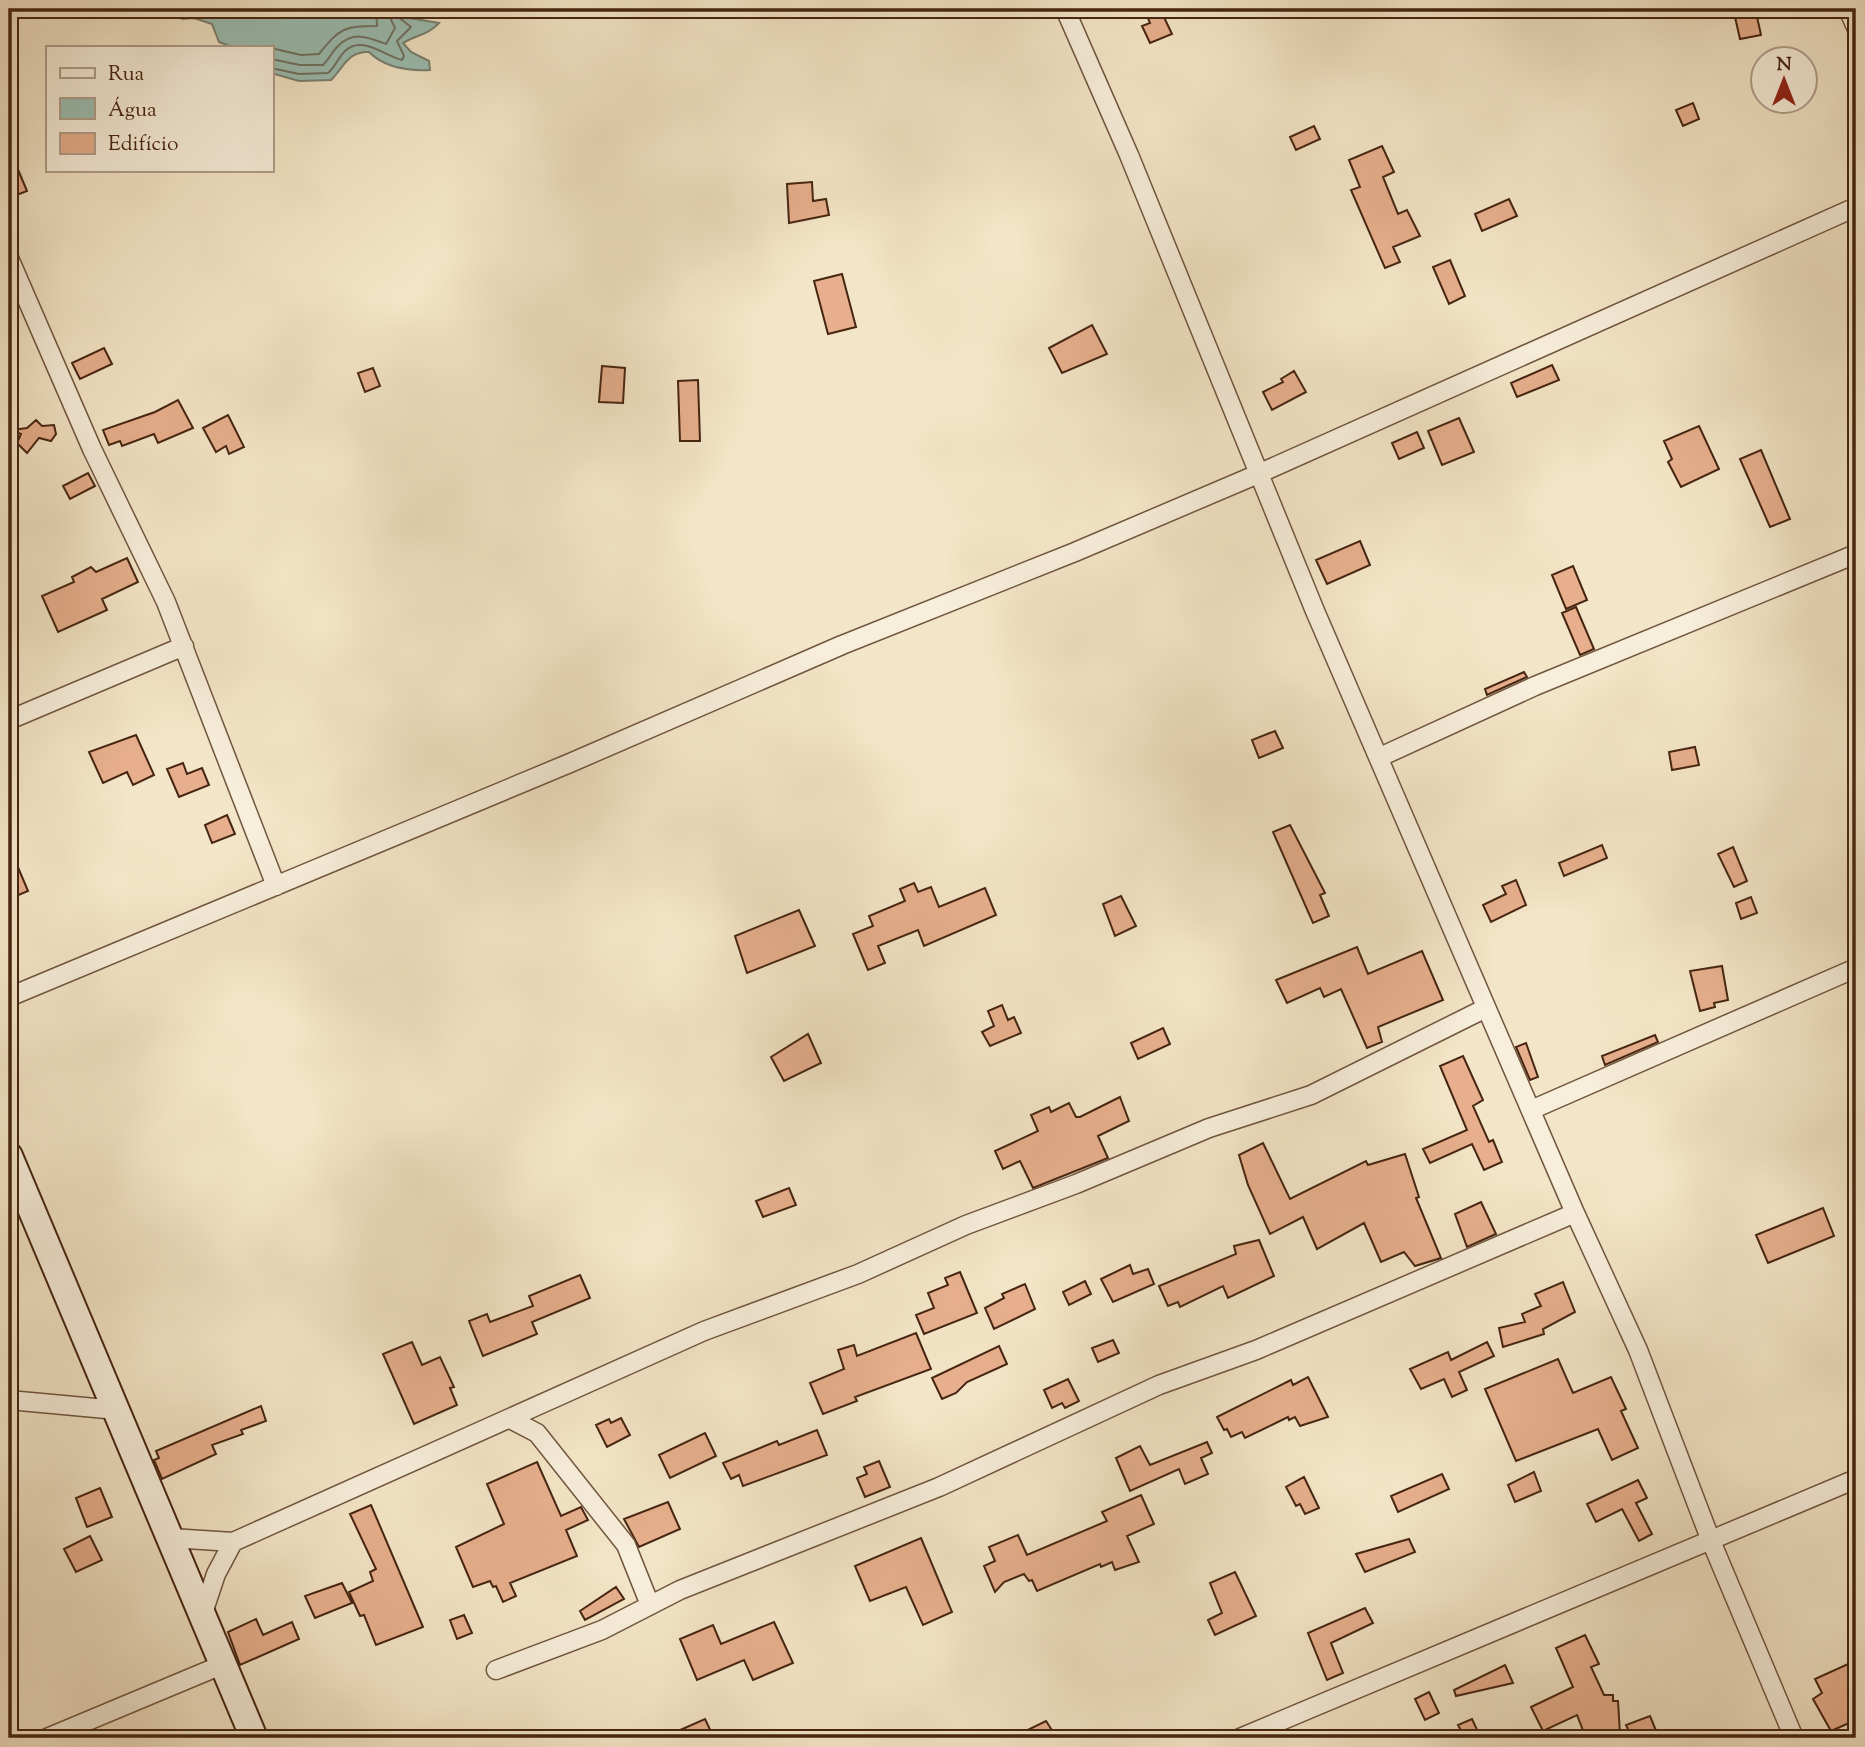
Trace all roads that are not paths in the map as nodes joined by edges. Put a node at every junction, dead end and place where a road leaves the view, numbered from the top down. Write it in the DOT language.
graph roads {
  1 [pos="1065,9"];
  2 [pos="1848,9"];
  3 [pos="1856,27"];
  4 [pos="1856,206"];
  5 [pos="9,258"];
  6 [pos="1258,474"];
  7 [pos="1856,554"];
  8 [pos="184,646"];
  9 [pos="9,720"];
  10 [pos="1380,757"];
  11 [pos="276,887"];
  12 [pos="1856,968"];
  13 [pos="9,997"];
  14 [pos="1486,1008"];
  15 [pos="1531,1110"];
  16 [pos="9,1156"];
  17 [pos="1575,1213"];
  18 [pos="9,1400"];
  19 [pos="117,1410"];
  20 [pos="510,1419"];
  21 [pos="1856,1479"];
  22 [pos="172,1538"];
  23 [pos="1711,1541"];
  24 [pos="233,1542"];
  25 [pos="650,1605"];
  26 [pos="203,1613"];
  27 [pos="224,1664"];
  28 [pos="496,1670"];
  29 [pos="47,1738"];
  30 [pos="254,1738"];
  31 [pos="1240,1738"];
  32 [pos="1794,1738"];
  1 -- 6 [label="street"];
  2 -- 3 [label="street"];
  4 -- 6 [label="street"];
  5 -- 8 [label="street"];
  6 -- 10 [label="street"];
  6 -- 11 [label="street"];
  7 -- 10 [label="street"];
  8 -- 9 [label="street"];
  8 -- 11 [label="street"];
  10 -- 14 [label="street"];
  11 -- 13 [label="street"];
  12 -- 15 [label="street"];
  14 -- 15 [label="street"];
  14 -- 20 [label="street"];
  15 -- 17 [label="street"];
  16 -- 19 [label="street"];
  17 -- 23 [label="street"];
  17 -- 25 [label="street"];
  18 -- 19 [label="street"];
  19 -- 22 [label="street"];
  20 -- 24 [label="street"];
  20 -- 25 [label="street"];
  21 -- 23 [label="street"];
  22 -- 24 [label="street"];
  22 -- 26 [label="street"];
  23 -- 31 [label="street"];
  23 -- 32 [label="street"];
  24 -- 26 [label="street"];
  25 -- 28 [label="street"];
  26 -- 27 [label="street"];
  27 -- 29 [label="street"];
  27 -- 30 [label="street"];
}
